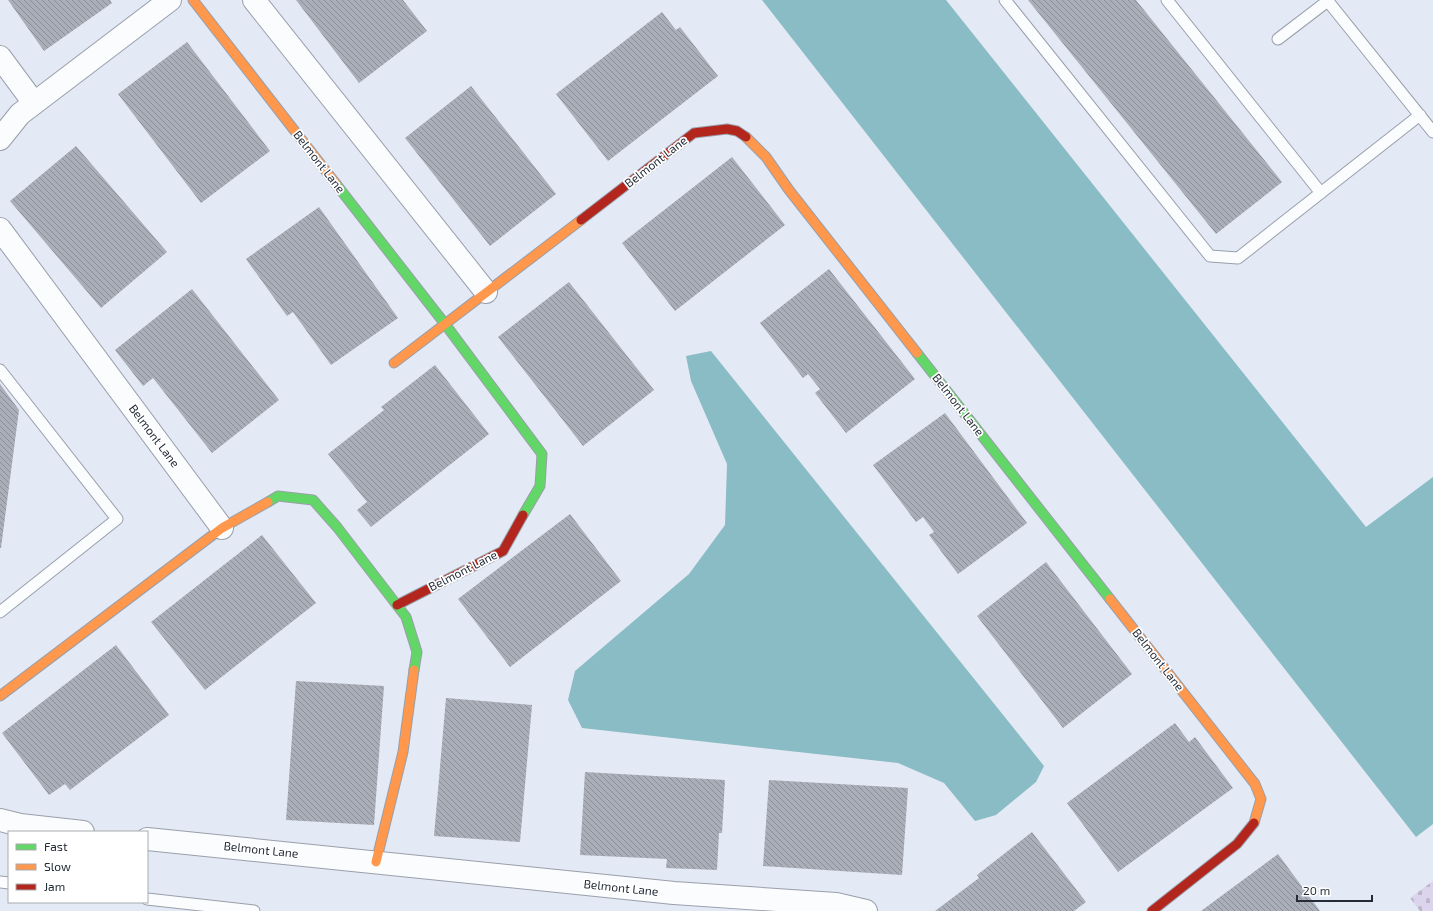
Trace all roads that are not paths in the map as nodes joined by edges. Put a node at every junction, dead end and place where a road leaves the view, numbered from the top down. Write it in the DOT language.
graph roads {
  1 [pos="170,0"];
  2 [pos="193,0"];
  3 [pos="254,0"];
  4 [pos="1005,0"];
  5 [pos="1168,0"];
  6 [pos="1328,0"];
  7 [pos="1278,39"];
  8 [pos="0,57"];
  9 [pos="34,103"];
  10 [pos="1420,115"];
  11 [pos="1433,132"];
  12 [pos="0,139"];
  13 [pos="1321,194"];
  14 [pos="0,229"];
  15 [pos="486,292"];
  16 [pos="445,324"];
  17 [pos="394,363"];
  18 [pos="0,370"];
  19 [pos="222,528"];
  20 [pos="397,605"];
  21 [pos="0,612"];
  22 [pos="0,696"];
  23 [pos="0,820"];
  24 [pos="72,831"];
  25 [pos="148,839"];
  26 [pos="376,862"];
  27 [pos="148,899"];
  28 [pos="254,911"];
  29 [pos="866,911"];
  30 [pos="1152,911"];
  1 -- 9 [label="street"];
  2 -- 16 [label="street, Belmont Lane"];
  3 -- 15 [label="street"];
  4 -- 13 [label="lane"];
  5 -- 13 [label="lane"];
  6 -- 7 [label="lane"];
  6 -- 10 [label="lane"];
  8 -- 9 [label="street"];
  9 -- 12 [label="street"];
  10 -- 11 [label="lane"];
  10 -- 13 [label="lane"];
  14 -- 19 [label="street, Belmont Lane"];
  15 -- 16 [label="street, Belmont Lane"];
  15 -- 30 [label="street, Belmont Lane"];
  16 -- 17 [label="street, Belmont Lane"];
  16 -- 20 [label="street, Belmont Lane"];
  18 -- 21 [label="lane"];
  19 -- 20 [label="street"];
  19 -- 22 [label="street"];
  20 -- 26 [label="street"];
  23 -- 24 [label="street"];
  25 -- 26 [label="street, Belmont Lane"];
  26 -- 29 [label="street, Belmont Lane"];
  27 -- 28 [label="lane"];
}
